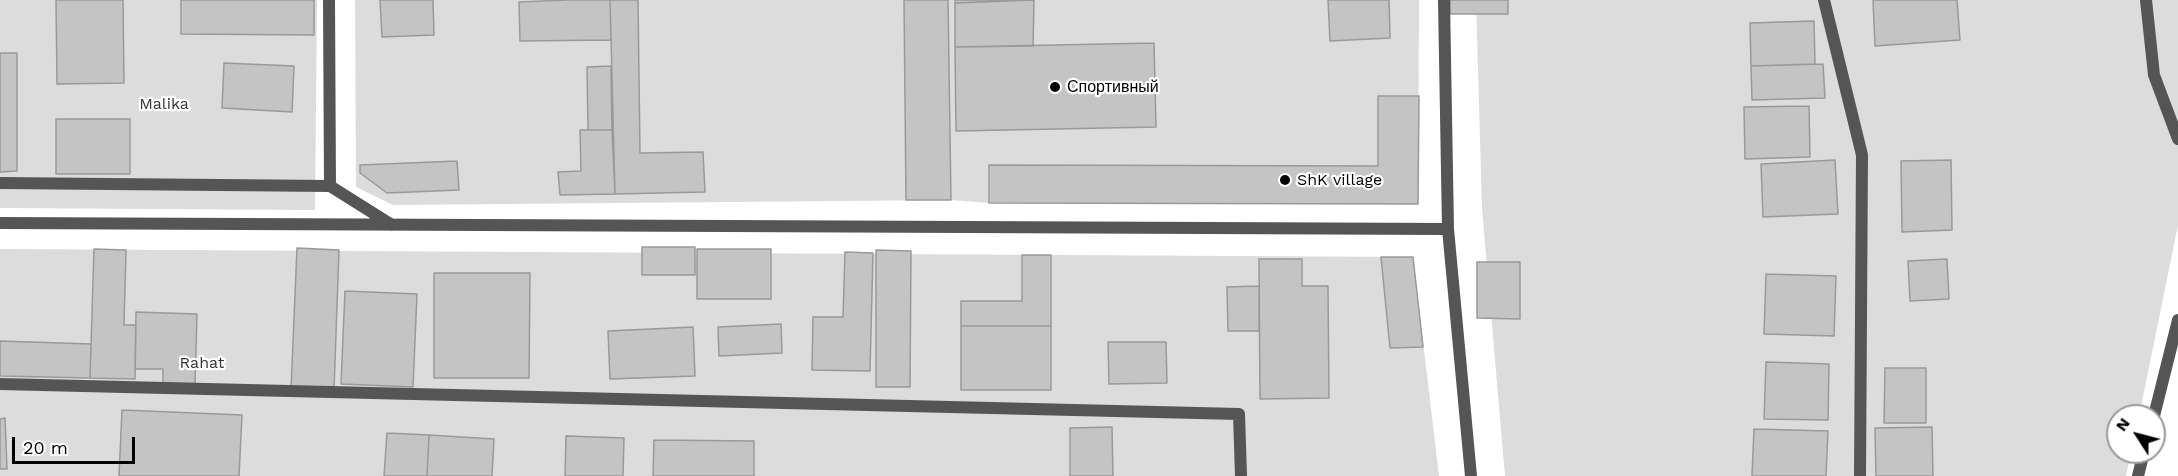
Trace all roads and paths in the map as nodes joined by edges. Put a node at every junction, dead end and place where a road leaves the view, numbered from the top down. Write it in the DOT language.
graph roads {
  1 [pos="329,0"];
  2 [pos="1444,0"];
  3 [pos="1824,0"];
  4 [pos="2146,0"];
  5 [pos="2178,139"];
  6 [pos="0,183"];
  7 [pos="330,186"];
  8 [pos="0,223"];
  9 [pos="392,225"];
  10 [pos="1448,229"];
  11 [pos="2178,320"];
  12 [pos="0,384"];
  13 [pos="2157,404"];
  14 [pos="1241,476"];
  15 [pos="1471,476"];
  16 [pos="1860,476"];
  1 -- 7 [label="street"];
  2 -- 10 [label="street"];
  3 -- 16 [label="street"];
  4 -- 5 [label="street"];
  6 -- 7 [label="street"];
  7 -- 9 [label="street"];
  8 -- 9 [label="street"];
  9 -- 10 [label="street"];
  10 -- 15 [label="street"];
  11 -- 13 [label="street"];
  12 -- 14 [label="street"];
}
